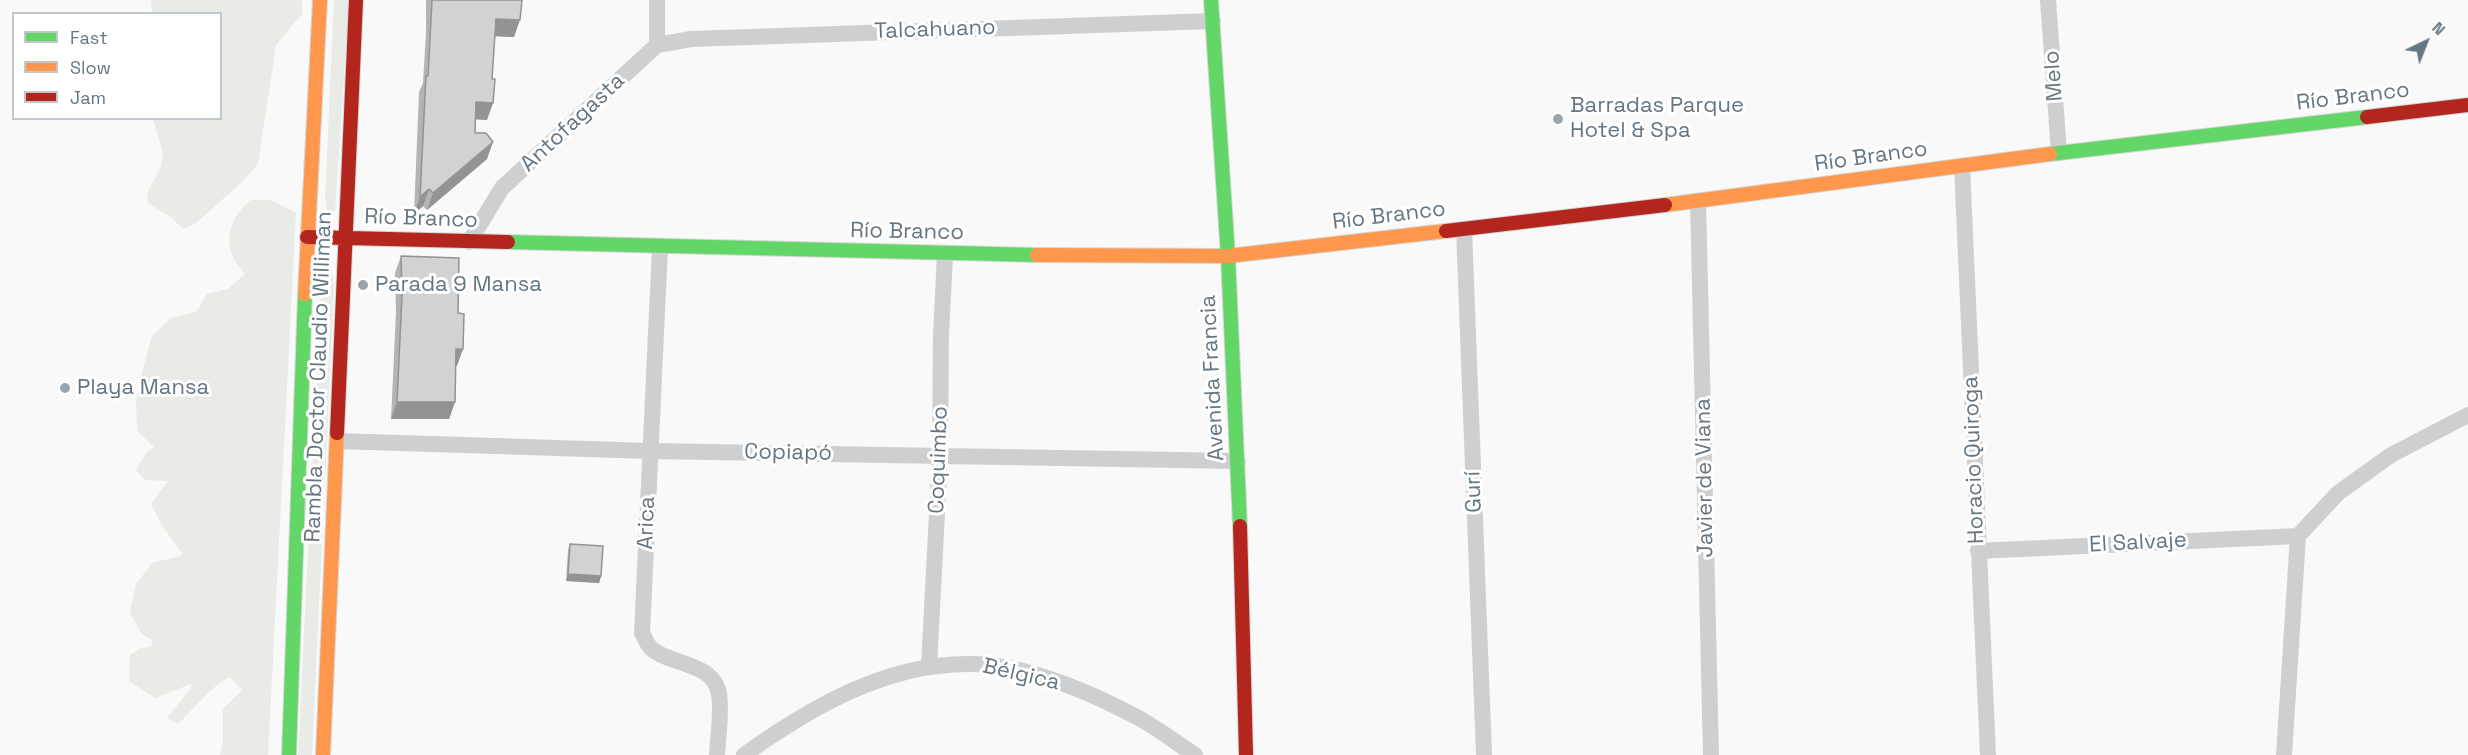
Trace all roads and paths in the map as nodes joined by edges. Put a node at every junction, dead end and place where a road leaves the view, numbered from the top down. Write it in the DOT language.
graph roads {
  1 [pos="320,0"];
  2 [pos="356,0"];
  3 [pos="657,0"];
  4 [pos="1211,0"];
  5 [pos="2048,0"];
  6 [pos="1213,21"];
  7 [pos="657,45"];
  8 [pos="2468,105"];
  9 [pos="2059,153"];
  10 [pos="1962,166"];
  11 [pos="1698,201"];
  12 [pos="1464,229"];
  13 [pos="308,237"];
  14 [pos="346,238"];
  15 [pos="469,242"];
  16 [pos="660,248"];
  17 [pos="945,254"];
  18 [pos="1228,256"];
  19 [pos="2468,415"];
  20 [pos="338,441"];
  21 [pos="650,451"];
  22 [pos="940,456"];
  23 [pos="1238,461"];
  24 [pos="2298,536"];
  25 [pos="1978,550"];
  26 [pos="929,666"];
  27 [pos="289,755"];
  28 [pos="323,755"];
  29 [pos="717,755"];
  30 [pos="744,755"];
  31 [pos="1195,755"];
  32 [pos="1246,755"];
  33 [pos="1484,755"];
  34 [pos="1711,755"];
  35 [pos="1989,755"];
  36 [pos="2284,755"];
  1 -- 13 [label="street, Rambla Doctor Claudio Williman"];
  2 -- 14 [label="street, Rambla Doctor Claudio Williman"];
  3 -- 7 [label="street"];
  4 -- 6 [label="street, Avenida Francia"];
  5 -- 9 [label="street, Melo"];
  6 -- 7 [label="street, Talcahuano"];
  6 -- 18 [label="street, Avenida Francia"];
  7 -- 15 [label="street, Antofagasta"];
  8 -- 9 [label="street, Río Branco"];
  9 -- 10 [label="street, Río Branco"];
  10 -- 11 [label="street, Río Branco"];
  10 -- 25 [label="street, Horacio Quiroga"];
  11 -- 12 [label="street, Río Branco"];
  11 -- 34 [label="street, Javier de Viana"];
  12 -- 18 [label="street, Río Branco"];
  12 -- 33 [label="street, Gurí"];
  13 -- 14 [label="street, Río Branco"];
  13 -- 27 [label="street, Rambla Doctor Claudio Williman"];
  14 -- 15 [label="street, Río Branco"];
  14 -- 20 [label="street, Rambla Doctor Claudio Williman"];
  15 -- 16 [label="street, Río Branco"];
  16 -- 17 [label="street, Río Branco"];
  16 -- 21 [label="street, Arica"];
  17 -- 18 [label="street, Río Branco"];
  17 -- 22 [label="street, Coquimbo"];
  18 -- 23 [label="street, Avenida Francia"];
  19 -- 24 [label="street"];
  20 -- 21 [label="street, Copiapó"];
  20 -- 28 [label="street, Rambla Doctor Claudio Williman"];
  21 -- 22 [label="street, Copiapó"];
  21 -- 29 [label="street, Arica"];
  22 -- 23 [label="street, Copiapó"];
  22 -- 26 [label="street, Coquimbo"];
  23 -- 32 [label="street, Avenida Francia"];
  24 -- 25 [label="street, El Salvaje"];
  24 -- 36 [label="street"];
  25 -- 35 [label="street, Horacio Quiroga"];
  26 -- 30 [label="street, Bélgica"];
  26 -- 31 [label="street, Bélgica"];
}
